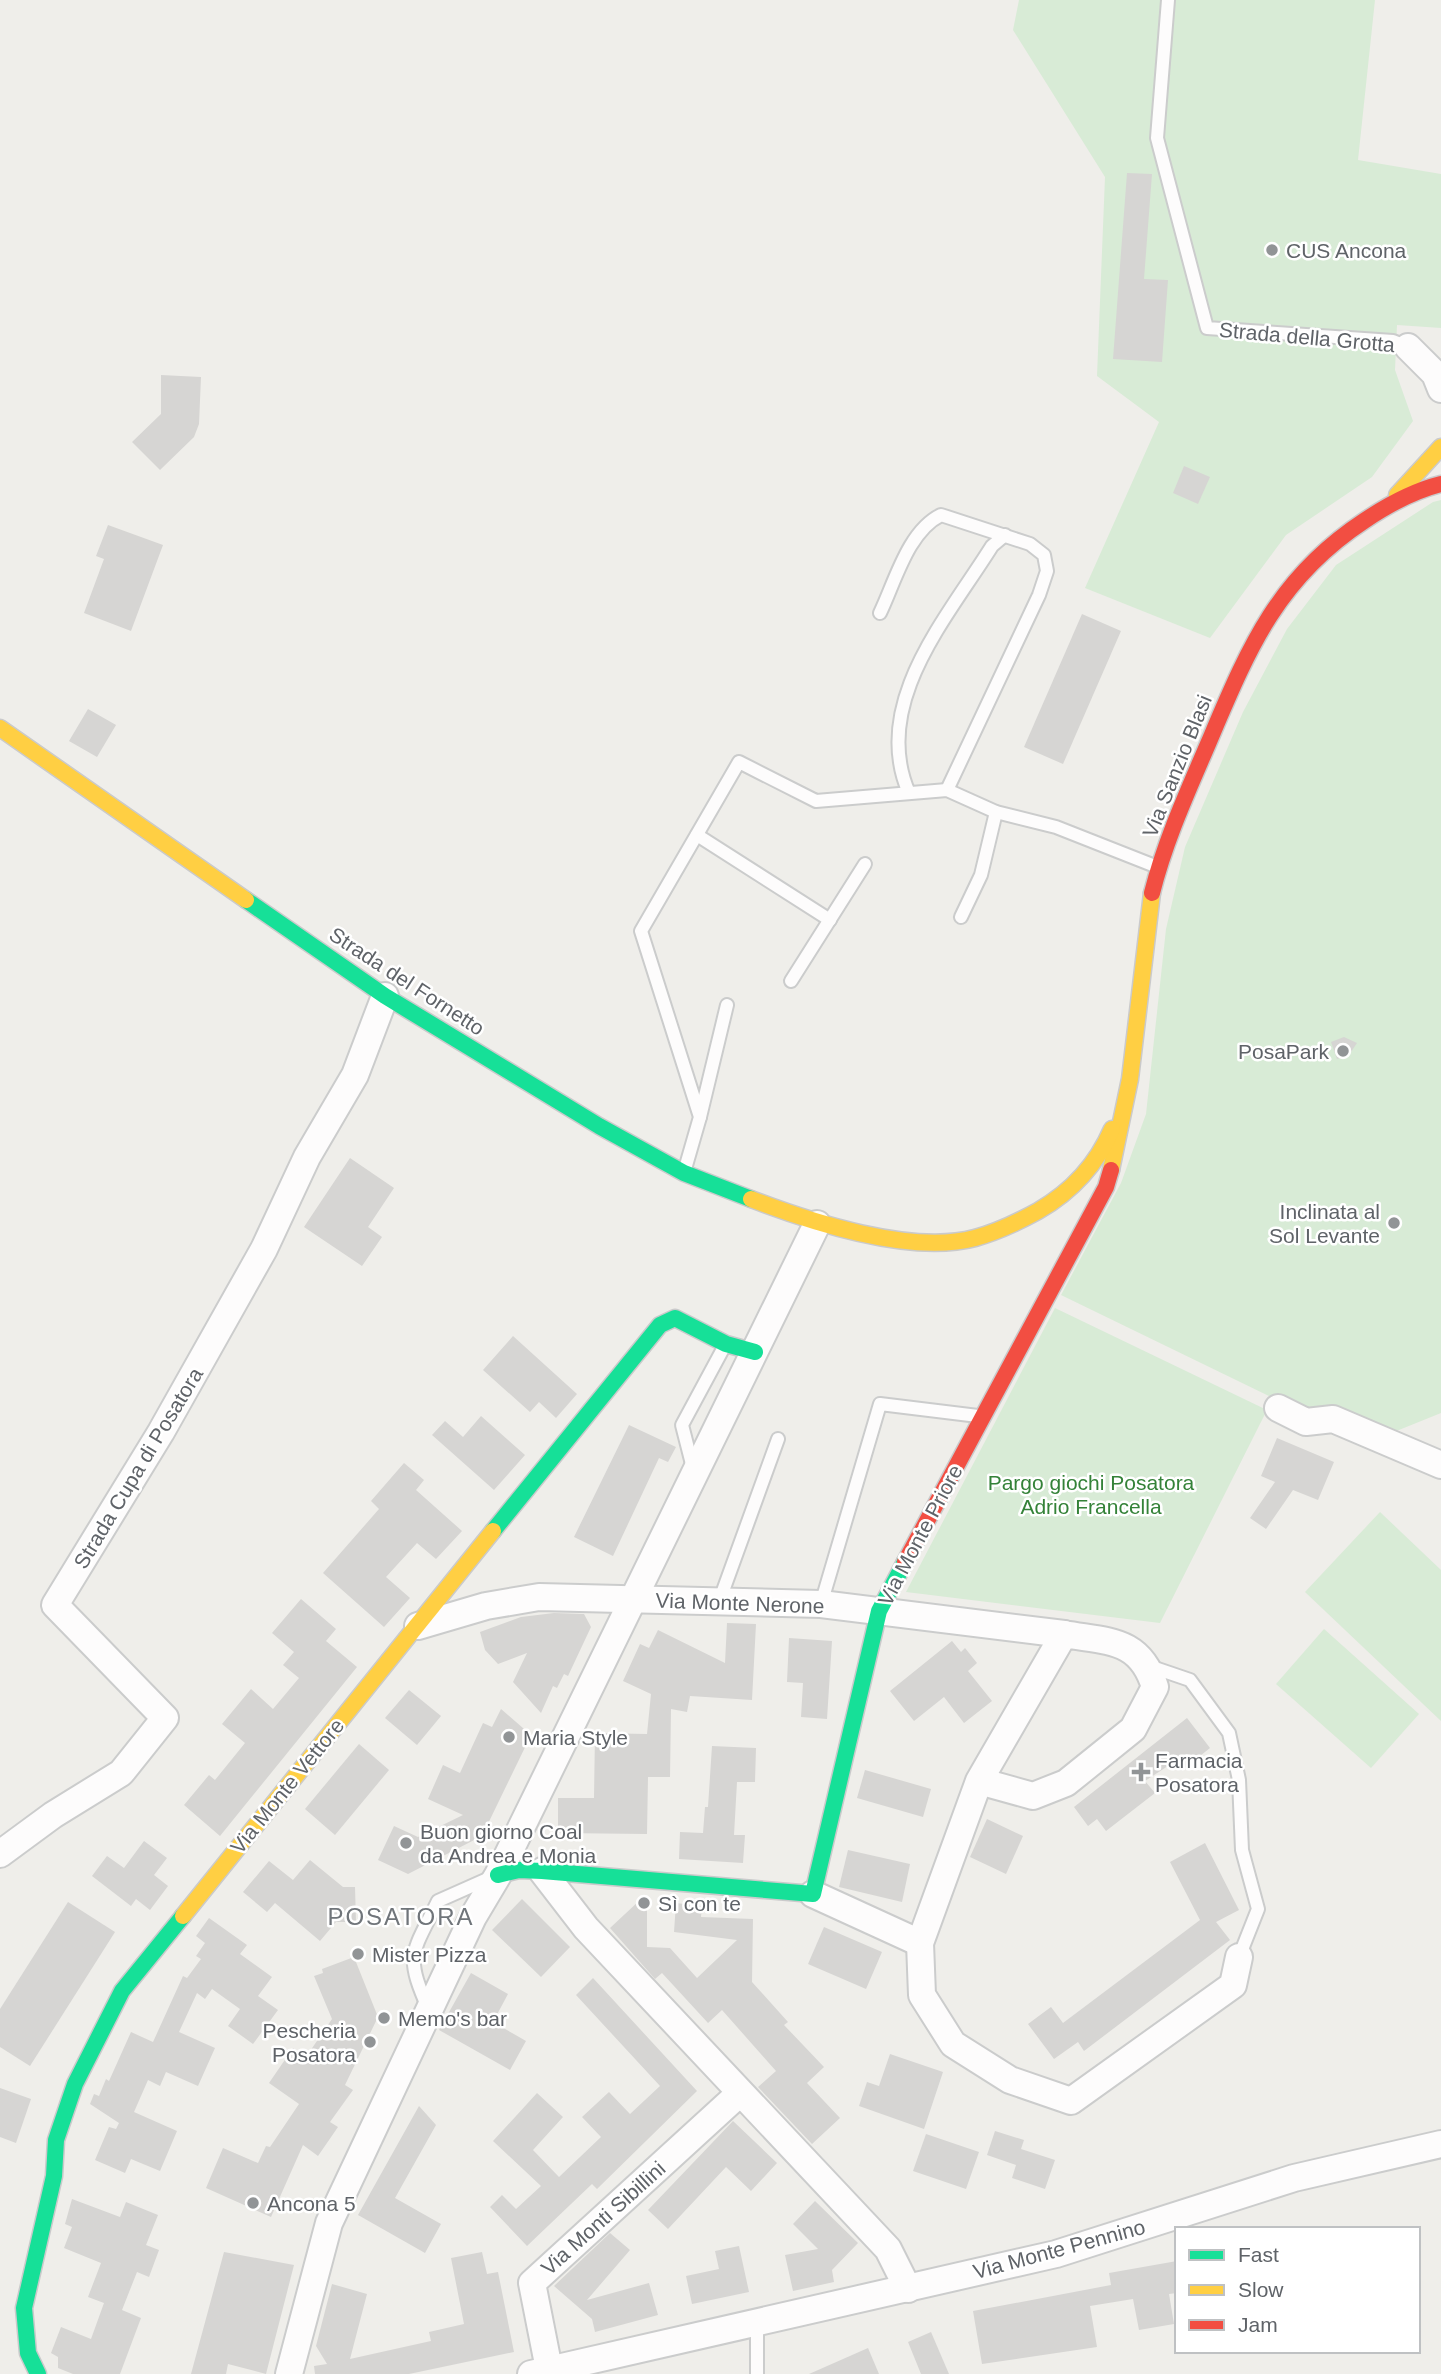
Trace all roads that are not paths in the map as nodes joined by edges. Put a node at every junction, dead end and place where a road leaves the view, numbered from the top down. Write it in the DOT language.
graph roads {
  1 [pos="1168,0"];
  2 [pos="1408,346"];
  3 [pos="1441,358"];
  4 [pos="1441,389"];
  5 [pos="1441,447"];
  6 [pos="1441,484"];
  7 [pos="1385,507"];
  8 [pos="1005,535"];
  9 [pos="880,613"];
  10 [pos="0,728"];
  11 [pos="947,790"];
  12 [pos="909,793"];
  13 [pos="996,812"];
  14 [pos="697,835"];
  15 [pos="865,864"];
  16 [pos="1159,868"];
  17 [pos="961,917"];
  18 [pos="830,920"];
  19 [pos="791,981"];
  20 [pos="385,996"];
  21 [pos="727,1005"];
  22 [pos="1126,1099"];
  23 [pos="700,1117"];
  24 [pos="684,1173"];
  25 [pos="817,1224"];
  26 [pos="1038,1314"];
  27 [pos="726,1344"];
  28 [pos="755,1352"];
  29 [pos="1278,1408"];
  30 [pos="983,1417"];
  31 [pos="778,1439"];
  32 [pos="1441,1465"];
  33 [pos="695,1475"];
  34 [pos="634,1600"];
  35 [pos="719,1603"];
  36 [pos="821,1604"];
  37 [pos="879,1611"];
  38 [pos="418,1626"];
  39 [pos="1064,1634"];
  40 [pos="1149,1666"];
  41 [pos="990,1785"];
  42 [pos="0,1854"];
  43 [pos="541,1871"];
  44 [pos="498,1875"];
  45 [pos="813,1894"];
  46 [pos="920,1943"];
  47 [pos="1239,1958"];
  48 [pos="429,2011"];
  49 [pos="740,2093"];
  50 [pos="1441,2144"];
  51 [pos="908,2289"];
  52 [pos="757,2325"];
  53 [pos="540,2372"];
  54 [pos="37,2374"];
  55 [pos="289,2374"];
  56 [pos="757,2374"];
  1 -- 2 [label="lane, Strada della Grotta"];
  2 -- 3 [label="street, Strada della Grotta"];
  2 -- 4 [label="street, Strada della Grotta"];
  5 -- 7 [label="street, Via Sanzio Blasi"];
  6 -- 7 [label="street, Via Sanzio Blasi"];
  7 -- 16 [label="street, Via Sanzio Blasi"];
  8 -- 9 [label="lane"];
  8 -- 11 [label="lane"];
  8 -- 12 [label="lane"];
  10 -- 20 [label="street, Strada del Fornetto"];
  11 -- 12 [label="lane"];
  11 -- 13 [label="lane"];
  12 -- 14 [label="lane"];
  13 -- 16 [label="lane"];
  13 -- 17 [label="lane"];
  14 -- 18 [label="lane"];
  14 -- 23 [label="lane"];
  15 -- 18 [label="lane"];
  16 -- 22 [label="street, Via Sanzio Blasi"];
  18 -- 19 [label="lane"];
  20 -- 24 [label="street, Strada del Fornetto"];
  20 -- 42 [label="street, Strada Cupa di Posatora"];
  21 -- 23 [label="lane"];
  22 -- 25 [label="street, Via Sanzio Blasi"];
  22 -- 26 [label="street, Via Sanzio Blasi"];
  23 -- 24 [label="lane"];
  24 -- 25 [label="street, Strada del Fornetto"];
  25 -- 28 [label="street"];
  26 -- 30 [label="street, Via Monte Priore"];
  27 -- 28 [label="street, Via Monte Vettore"];
  27 -- 33 [label="lane"];
  27 -- 38 [label="street, Via Monte Vettore"];
  28 -- 33 [label="street"];
  29 -- 32 [label="street"];
  30 -- 36 [label="lane"];
  30 -- 37 [label="street, Via Monte Priore"];
  31 -- 35 [label="lane"];
  33 -- 34 [label="street"];
  34 -- 35 [label="street, Via Monte Nerone"];
  34 -- 38 [label="street, Via Monte Nerone"];
  34 -- 44 [label="street"];
  35 -- 36 [label="street, Via Monte Nerone"];
  36 -- 37 [label="street, Via Monte Nerone"];
  37 -- 39 [label="street, Via Monte Nerone"];
  37 -- 45 [label="street, Via Monte Priore"];
  38 -- 54 [label="street, Via Monte Vettore"];
  39 -- 40 [label="street, Via Monte Nerone"];
  39 -- 41 [label="street"];
  40 -- 41 [label="street"];
  40 -- 47 [label="lane"];
  41 -- 46 [label="street"];
  43 -- 44 [label="street"];
  43 -- 45 [label="street"];
  43 -- 49 [label="street"];
  44 -- 48 [label="street"];
  44 -- 48 [label="lane"];
  45 -- 46 [label="street"];
  46 -- 47 [label="street"];
  48 -- 55 [label="street"];
  49 -- 51 [label="street"];
  49 -- 53 [label="street, Via Monti Sibillini"];
  50 -- 51 [label="street, Via Monte Pennino"];
  51 -- 52 [label="street, Via Monte Pennino"];
  52 -- 53 [label="street, Via Monte Pennino"];
  52 -- 56 [label="lane"];
}
